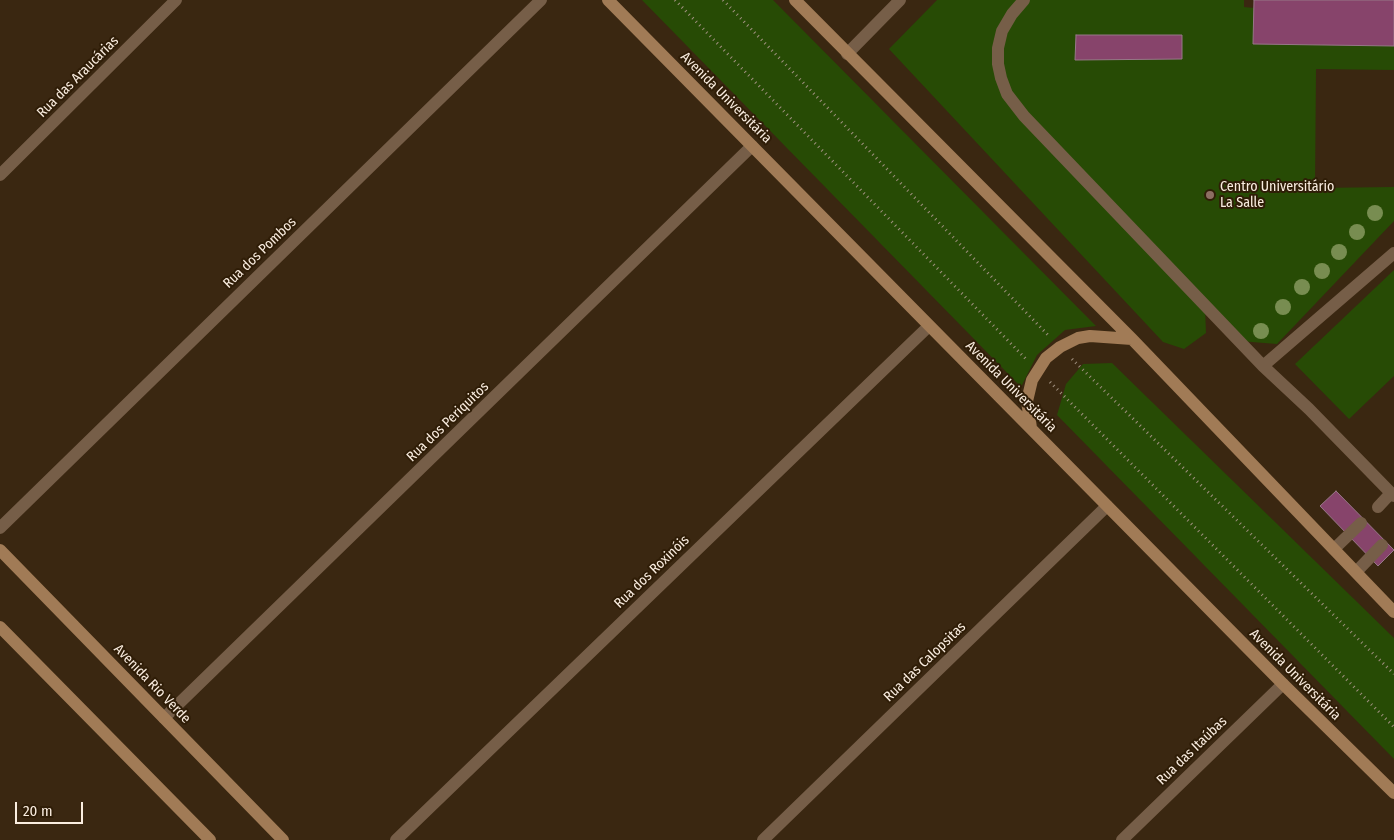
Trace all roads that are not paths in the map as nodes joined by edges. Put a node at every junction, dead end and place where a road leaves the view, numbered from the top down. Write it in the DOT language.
graph roads {
  1 [pos="176,0"];
  2 [pos="541,0"];
  3 [pos="608,0"];
  4 [pos="795,0"];
  5 [pos="900,0"];
  6 [pos="1024,0"];
  7 [pos="847,54"];
  8 [pos="752,146"];
  9 [pos="0,175"];
  10 [pos="1394,253"];
  11 [pos="929,326"];
  12 [pos="1132,339"];
  13 [pos="1263,366"];
  14 [pos="1031,428"];
  15 [pos="1392,495"];
  16 [pos="1108,506"];
  17 [pos="1378,507"];
  18 [pos="1362,523"];
  19 [pos="0,528"];
  20 [pos="1382,545"];
  21 [pos="1334,549"];
  22 [pos="0,550"];
  23 [pos="1356,572"];
  24 [pos="1394,612"];
  25 [pos="0,627"];
  26 [pos="1283,684"];
  27 [pos="164,718"];
  28 [pos="1394,792"];
  29 [pos="210,840"];
  30 [pos="283,840"];
  31 [pos="396,840"];
  32 [pos="763,840"];
  33 [pos="1122,840"];
  1 -- 9 [label="street, Rua das Araucárias"];
  2 -- 19 [label="street, Rua dos Pombos"];
  3 -- 8 [label="main road, Avenida Universitária"];
  4 -- 7 [label="main road"];
  5 -- 7 [label="street"];
  6 -- 13 [label="street"];
  7 -- 12 [label="main road"];
  8 -- 11 [label="main road, Avenida Universitária"];
  8 -- 27 [label="street, Rua dos Periquitos"];
  10 -- 13 [label="street"];
  11 -- 14 [label="main road, Avenida Universitária"];
  11 -- 31 [label="street, Rua dos Roxinóis"];
  12 -- 14 [label="main road"];
  12 -- 21 [label="main road"];
  13 -- 15 [label="street"];
  14 -- 16 [label="main road, Avenida Universitária"];
  15 -- 17 [label="street"];
  16 -- 26 [label="main road, Avenida Universitária"];
  16 -- 32 [label="street, Rua das Calopsitas"];
  18 -- 21 [label="street"];
  20 -- 23 [label="street"];
  21 -- 23 [label="main road"];
  22 -- 27 [label="main road, Avenida Rio Verde"];
  23 -- 24 [label="main road"];
  25 -- 29 [label="main road"];
  26 -- 28 [label="main road, Avenida Universitária"];
  26 -- 33 [label="street, Rua das Itaúbas"];
  27 -- 30 [label="main road, Avenida Rio Verde"];
}
